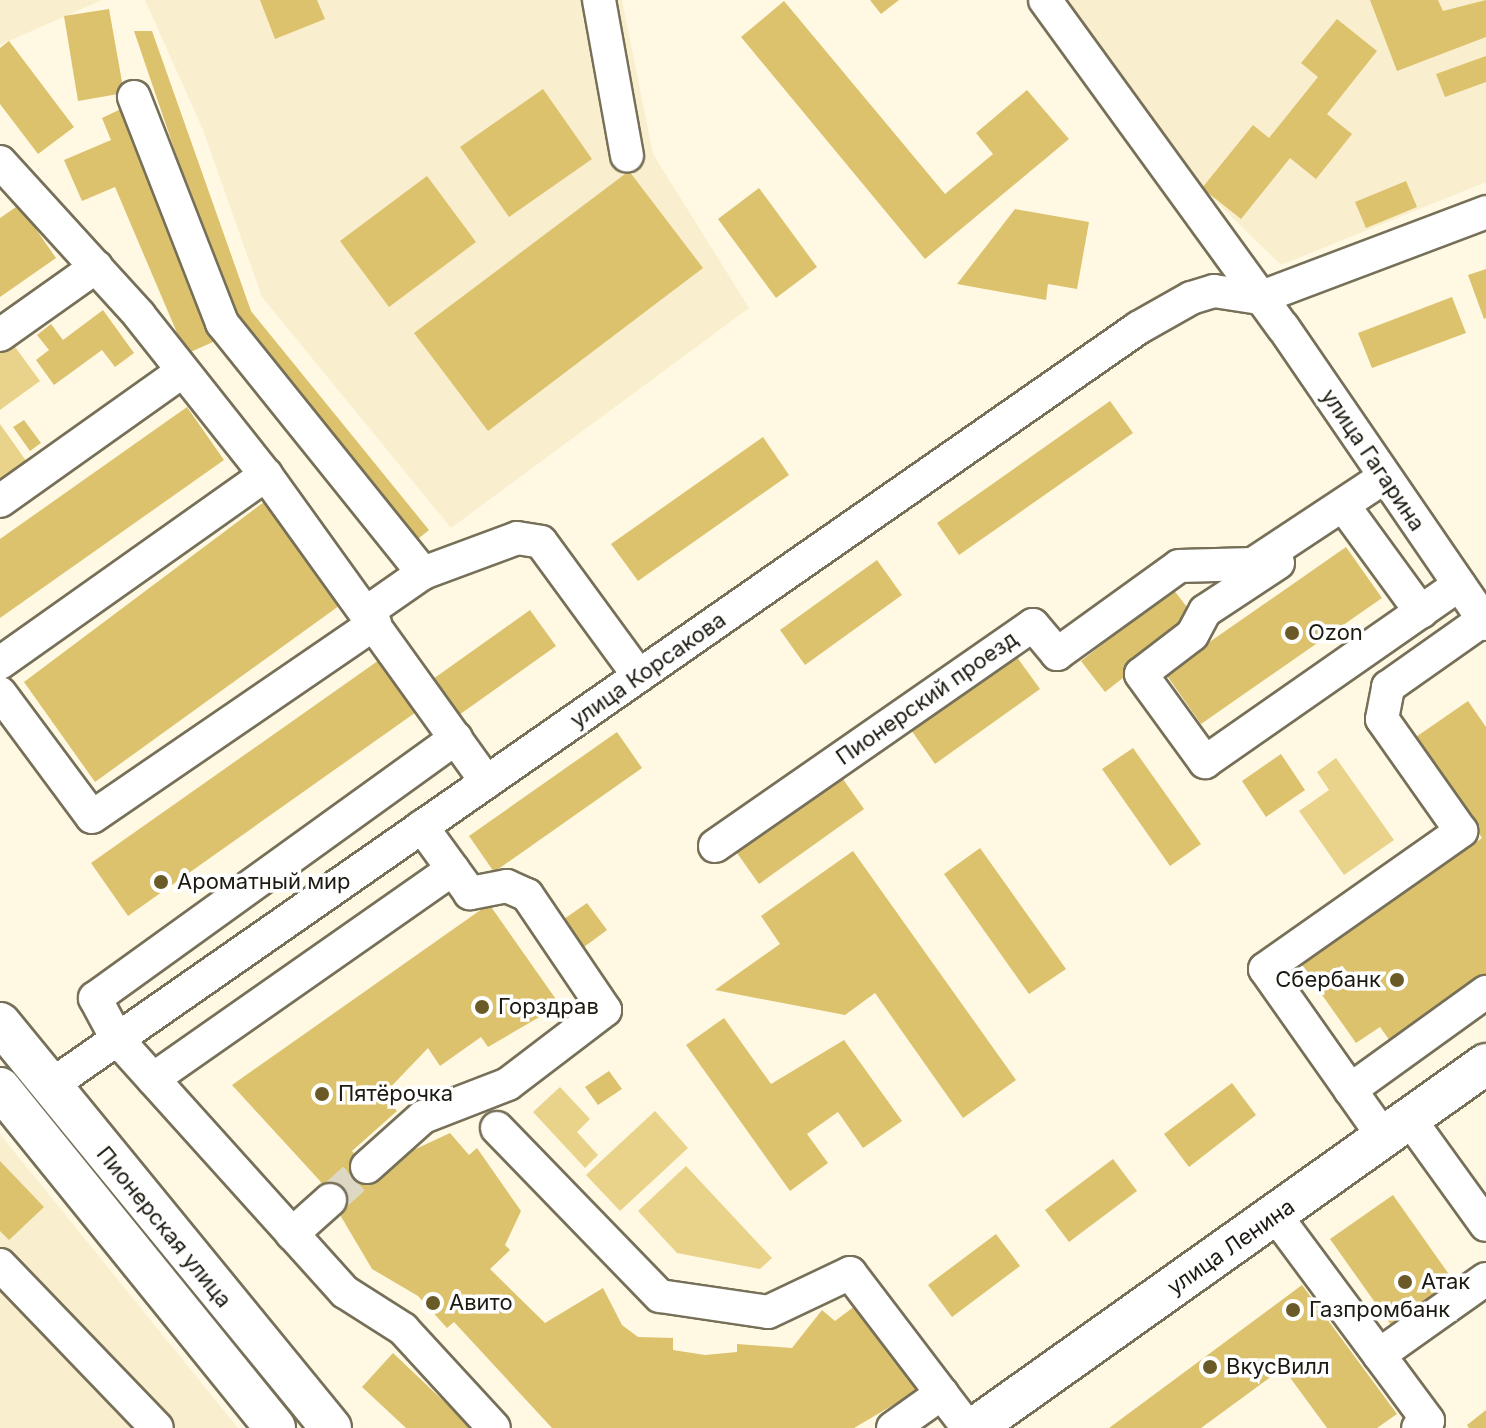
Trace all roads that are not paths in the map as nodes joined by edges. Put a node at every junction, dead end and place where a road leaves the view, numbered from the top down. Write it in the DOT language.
graph roads {
  1 [pos="599,0"];
  2 [pos="1045,0"];
  3 [pos="134,97"];
  4 [pos="627,155"];
  5 [pos="5,175"];
  6 [pos="1486,212"];
  7 [pos="96,267"];
  8 [pos="1259,298"];
  9 [pos="0,335"];
  10 [pos="183,371"];
  11 [pos="266,475"];
  12 [pos="1387,484"];
  13 [pos="0,501"];
  14 [pos="1351,516"];
  15 [pos="423,573"];
  16 [pos="1459,585"];
  17 [pos="1421,612"];
  18 [pos="371,617"];
  19 [pos="1485,622"];
  20 [pos="0,663"];
  21 [pos="639,676"];
  22 [pos="0,693"];
  23 [pos="456,738"];
  24 [pos="487,782"];
  25 [pos="422,827"];
  26 [pos="715,846"];
  27 [pos="468,891"];
  28 [pos="1486,992"];
  29 [pos="0,1023"];
  30 [pos="117,1039"];
  31 [pos="1486,1064"];
  32 [pos="153,1079"];
  33 [pos="50,1086"];
  34 [pos="0,1088"];
  35 [pos="1350,1090"];
  36 [pos="497,1128"];
  37 [pos="1398,1130"];
  38 [pos="367,1167"];
  39 [pos="330,1200"];
  40 [pos="1276,1216"];
  41 [pos="1486,1225"];
  42 [pos="292,1234"];
  43 [pos="0,1265"];
  44 [pos="1486,1279"];
  45 [pos="1379,1355"];
  46 [pos="942,1393"];
  47 [pos="911,1417"];
  48 [pos="989,1424"];
  49 [pos="1427,1426"];
  50 [pos="157,1428"];
  51 [pos="275,1428"];
  52 [pos="331,1428"];
  53 [pos="494,1428"];
  1 -- 4 [label="street"];
  2 -- 8 [label="street, улица Гагарина"];
  3 -- 15 [label="street"];
  5 -- 7 [label="street"];
  6 -- 8 [label="street"];
  7 -- 9 [label="street"];
  7 -- 10 [label="street"];
  8 -- 12 [label="street, улица Гагарина"];
  8 -- 21 [label="street, улица Корсакова"];
  10 -- 11 [label="street"];
  10 -- 13 [label="street"];
  11 -- 18 [label="street"];
  11 -- 20 [label="street"];
  12 -- 14 [label="street"];
  12 -- 16 [label="street, улица Гагарина"];
  12 -- 26 [label="street, Пионерский проезд"];
  14 -- 17 [label="street"];
  14 -- 17 [label="street"];
  15 -- 18 [label="street"];
  15 -- 21 [label="street"];
  16 -- 17 [label="street"];
  16 -- 19 [label="street, улица Гагарина"];
  18 -- 22 [label="street"];
  18 -- 23 [label="street"];
  19 -- 35 [label="street"];
  21 -- 24 [label="street, улица Корсакова"];
  23 -- 24 [label="street"];
  23 -- 30 [label="street"];
  24 -- 25 [label="street, улица Корсакова"];
  25 -- 27 [label="street"];
  25 -- 30 [label="street, улица Корсакова"];
  27 -- 32 [label="street"];
  27 -- 38 [label="street"];
  28 -- 35 [label="street"];
  29 -- 33 [label="main road, Пионерская улица"];
  30 -- 32 [label="street"];
  30 -- 33 [label="street, улица Корсакова"];
  31 -- 37 [label="main road, улица Ленина"];
  32 -- 42 [label="street"];
  33 -- 52 [label="main road, Пионерская улица"];
  34 -- 51 [label="main road, Пионерская улица"];
  35 -- 37 [label="street"];
  36 -- 46 [label="street"];
  37 -- 40 [label="main road, улица Ленина"];
  37 -- 41 [label="street"];
  39 -- 42 [label="street"];
  40 -- 45 [label="street"];
  40 -- 48 [label="main road, улица Ленина"];
  42 -- 53 [label="street"];
  43 -- 50 [label="street"];
  44 -- 45 [label="street"];
  45 -- 49 [label="street"];
  46 -- 47 [label="street"];
  46 -- 48 [label="street"];
}
